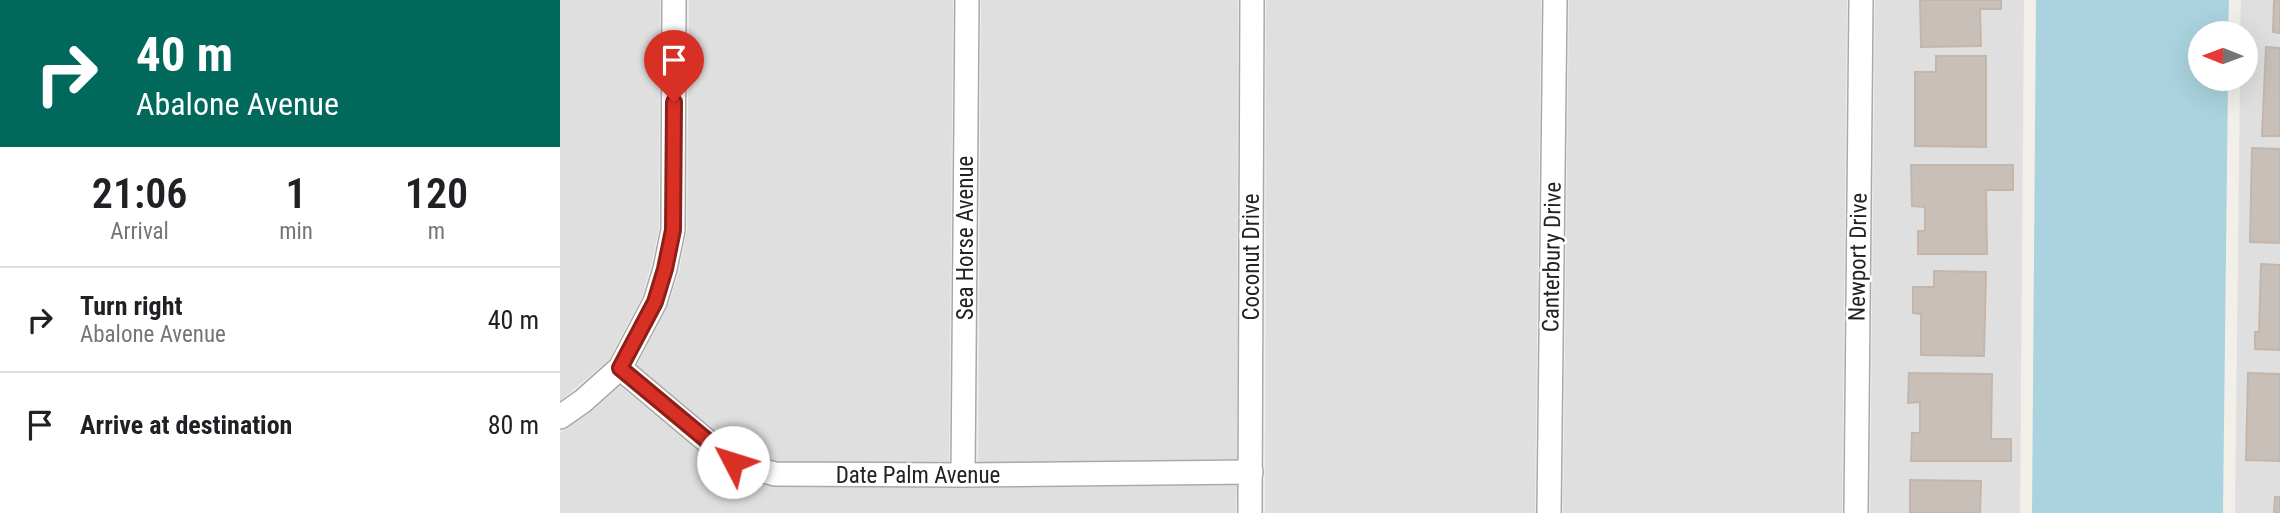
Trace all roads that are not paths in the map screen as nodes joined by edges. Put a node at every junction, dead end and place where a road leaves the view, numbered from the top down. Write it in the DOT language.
graph roads {
  1 [pos="674,0"];
  2 [pos="967,0"];
  3 [pos="1252,0"];
  4 [pos="1555,0"];
  5 [pos="1861,0"];
  6 [pos="620,368"];
  7 [pos="560,417"];
  8 [pos="1251,472"];
  9 [pos="963,475"];
  10 [pos="1250,513"];
  11 [pos="1549,513"];
  12 [pos="1856,513"];
  1 -- 6 [label="street"];
  2 -- 9 [label="street, Sea Horse Avenue"];
  3 -- 8 [label="street, Coconut Drive"];
  4 -- 11 [label="street, Canterbury Drive"];
  5 -- 12 [label="street, Newport Drive"];
  6 -- 7 [label="street"];
  6 -- 9 [label="street, Date Palm Avenue"];
  8 -- 9 [label="street, Date Palm Avenue"];
  8 -- 10 [label="street, Coconut Drive"];
}
